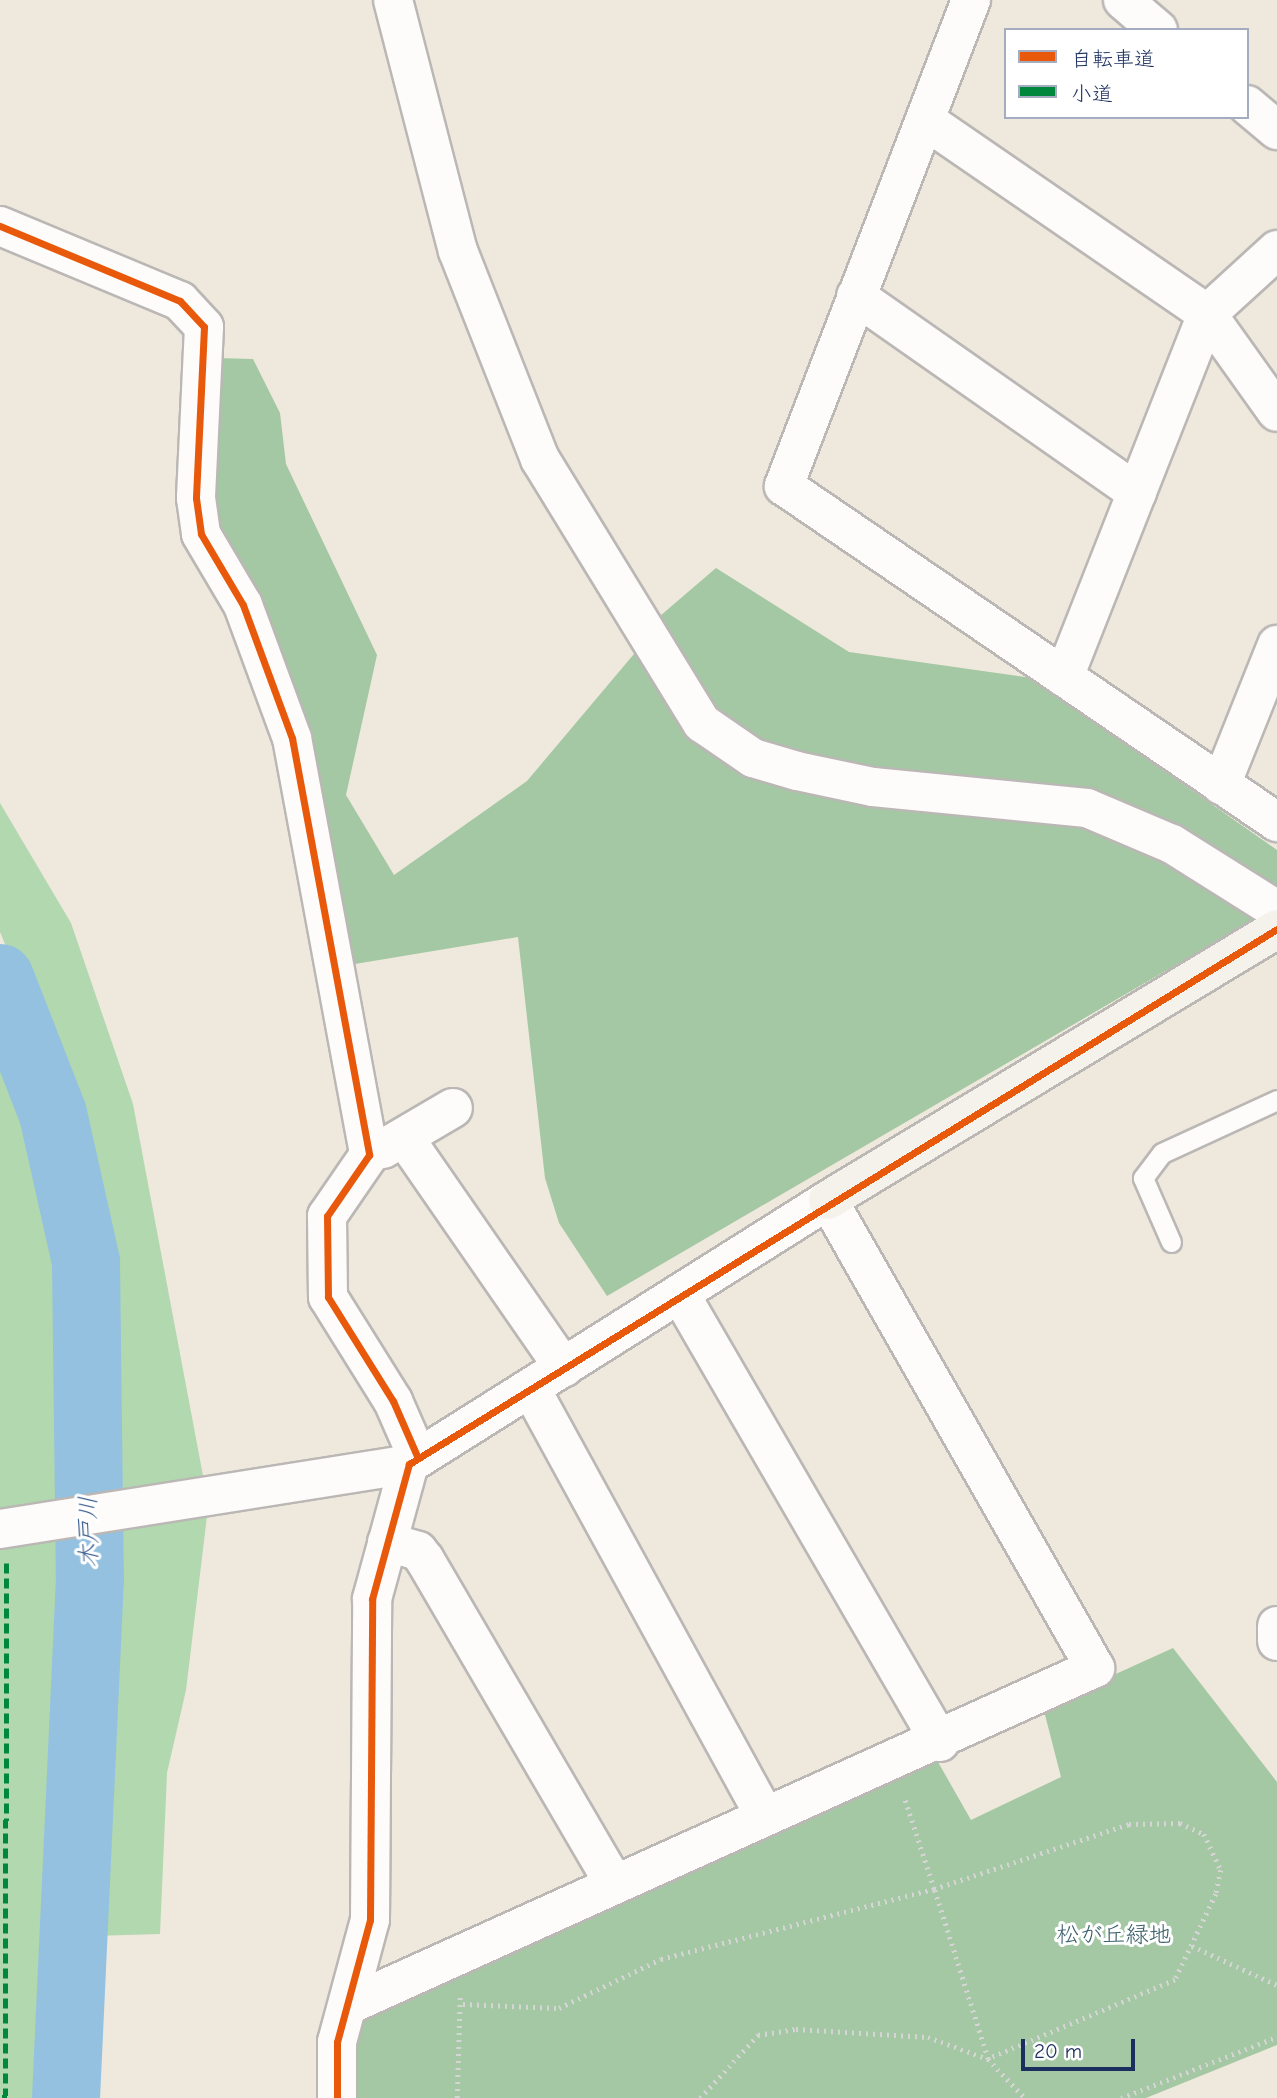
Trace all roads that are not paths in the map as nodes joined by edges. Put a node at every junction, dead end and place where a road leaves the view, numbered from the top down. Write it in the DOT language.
graph roads {
  1 [pos="393,0"];
  2 [pos="971,0"];
  3 [pos="1123,0"];
  4 [pos="1156,28"];
  5 [pos="1249,107"];
  6 [pos="925,120"];
  7 [pos="1277,130"];
  8 [pos="0,226"];
  9 [pos="1277,250"];
  10 [pos="856,296"];
  11 [pos="1207,314"];
  12 [pos="1277,412"];
  13 [pos="1137,493"];
  14 [pos="1277,645"];
  15 [pos="1064,677"];
  16 [pos="1221,785"];
  17 [pos="1277,822"];
  18 [pos="1277,910"];
  19 [pos="1277,929"];
  20 [pos="1277,1100"];
  21 [pos="453,1108"];
  22 [pos="406,1140"];
  23 [pos="369,1154"];
  24 [pos="828,1200"];
  25 [pos="1171,1242"];
  26 [pos="680,1294"];
  27 [pos="564,1368"];
  28 [pos="531,1389"];
  29 [pos="413,1460"];
  30 [pos="0,1529"];
  31 [pos="387,1542"];
  32 [pos="1277,1626"];
  33 [pos="1277,1640"];
  34 [pos="940,1742"];
  35 [pos="764,1814"];
  36 [pos="614,1883"];
  37 [pos="352,2003"];
  38 [pos="337,2098"];
  1 -- 18 [label="street"];
  2 -- 6 [label="street"];
  3 -- 4 [label="street"];
  5 -- 7 [label="street"];
  6 -- 10 [label="street"];
  6 -- 11 [label="street"];
  8 -- 23 [label="street"];
  9 -- 11 [label="street"];
  10 -- 13 [label="street"];
  10 -- 15 [label="street"];
  11 -- 12 [label="street"];
  11 -- 13 [label="street"];
  13 -- 15 [label="street"];
  14 -- 16 [label="street"];
  15 -- 16 [label="street"];
  16 -- 17 [label="street"];
  19 -- 24 [label="street"];
  20 -- 25 [label="lane"];
  21 -- 22 [label="street"];
  22 -- 23 [label="street"];
  22 -- 27 [label="street"];
  23 -- 29 [label="street"];
  24 -- 26 [label="street"];
  24 -- 34 [label="street"];
  26 -- 27 [label="street"];
  26 -- 34 [label="street"];
  27 -- 28 [label="street"];
  28 -- 29 [label="street"];
  28 -- 35 [label="street"];
  29 -- 30 [label="street"];
  29 -- 31 [label="street"];
  31 -- 36 [label="street"];
  31 -- 37 [label="street"];
  32 -- 33 [label="street"];
  34 -- 35 [label="street"];
  35 -- 36 [label="street"];
  36 -- 37 [label="street"];
  37 -- 38 [label="street"];
}
